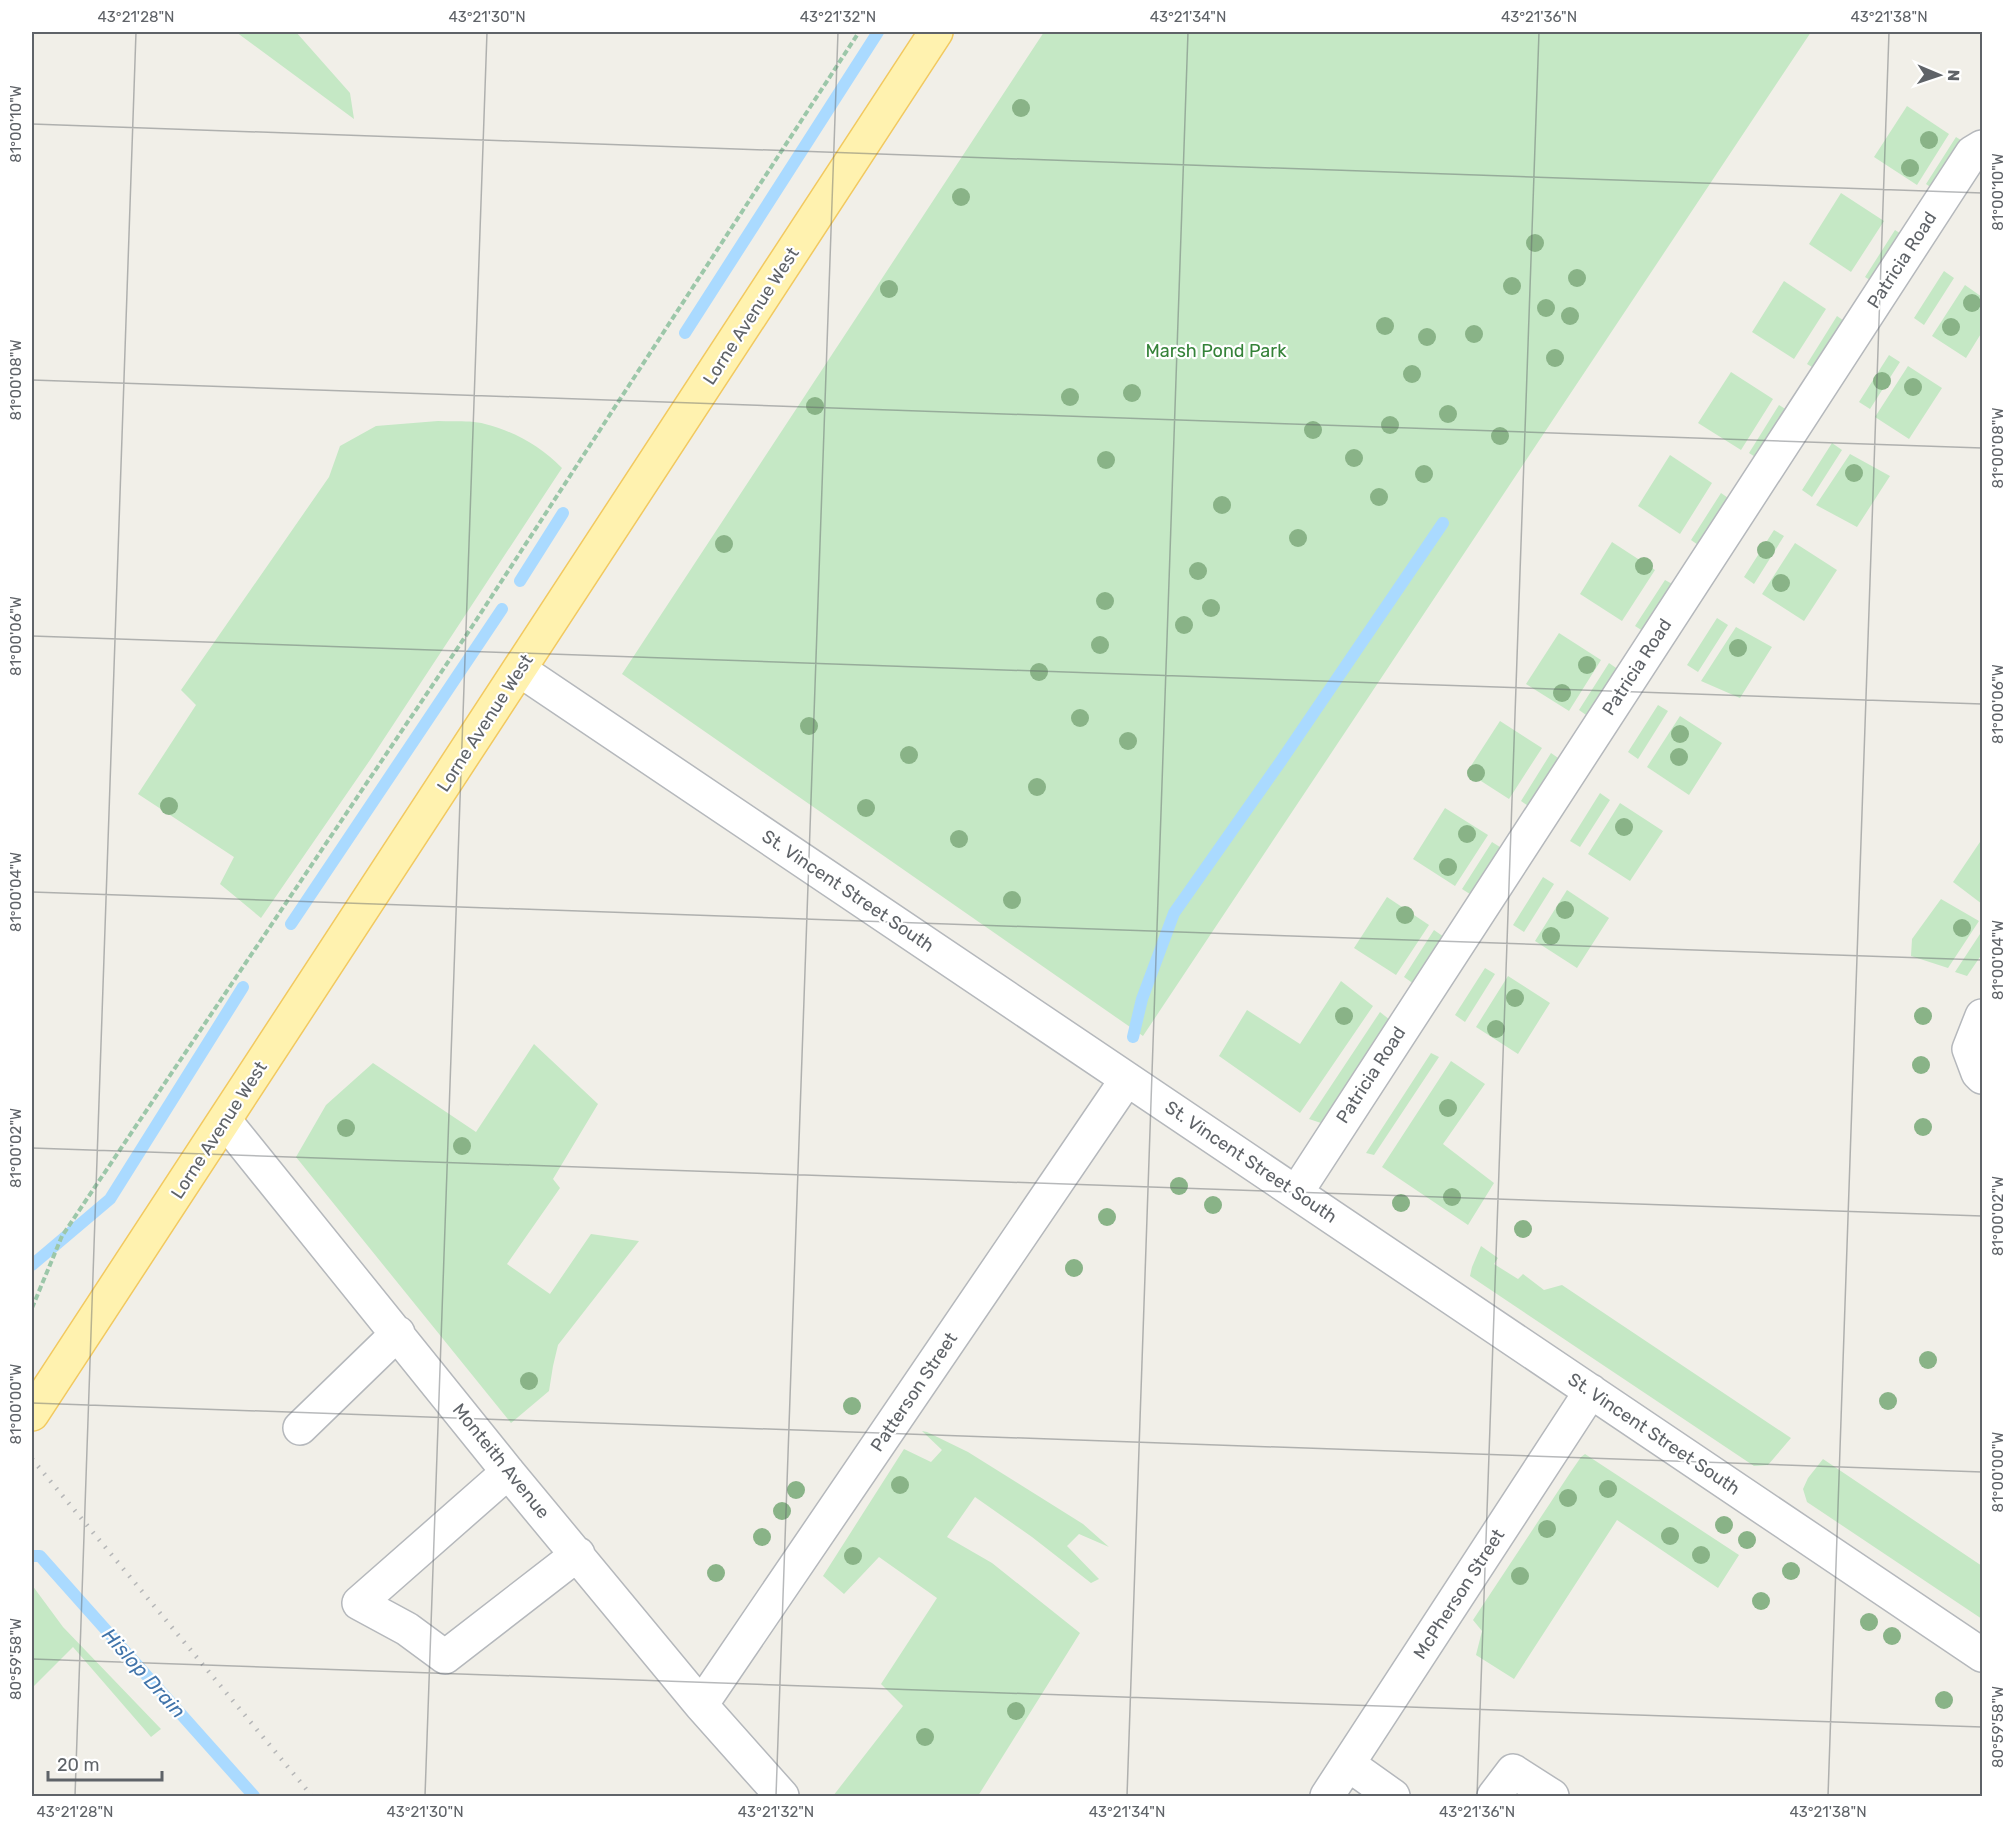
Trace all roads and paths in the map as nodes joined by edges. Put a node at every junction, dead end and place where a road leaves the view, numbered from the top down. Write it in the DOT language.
graph roads {
  1 [pos="859,32"];
  2 [pos="936,32"];
  3 [pos="1983,147"];
  4 [pos="520,670"];
  5 [pos="1983,1016"];
  6 [pos="1983,1077"];
  7 [pos="1127,1079"];
  8 [pos="225,1121"];
  9 [pos="1296,1192"];
  10 [pos="32,1308"];
  11 [pos="398,1333"];
  12 [pos="1591,1391"];
  13 [pos="32,1414"];
  14 [pos="300,1428"];
  15 [pos="508,1472"];
  16 [pos="578,1554"];
  17 [pos="1983,1655"];
  18 [pos="701,1706"];
  19 [pos="1348,1764"];
  20 [pos="782,1797"];
  21 [pos="1328,1797"];
  22 [pos="1392,1797"];
  23 [pos="1494,1797"];
  24 [pos="1552,1797"];
  1 -- 10 [label="path"];
  2 -- 4 [label="main road, Lorne Avenue West"];
  3 -- 9 [label="street, Patricia Road"];
  4 -- 7 [label="street, St. Vincent Street South"];
  4 -- 8 [label="main road, Lorne Avenue West"];
  5 -- 6 [label="street"];
  7 -- 9 [label="street, St. Vincent Street South"];
  7 -- 18 [label="street, Patterson Street"];
  8 -- 11 [label="street, Monteith Avenue"];
  8 -- 13 [label="main road, Lorne Avenue West"];
  9 -- 12 [label="street, St. Vincent Street South"];
  11 -- 14 [label="street"];
  11 -- 15 [label="street, Monteith Avenue"];
  12 -- 17 [label="street, St. Vincent Street South"];
  12 -- 19 [label="street, McPherson Street"];
  15 -- 16 [label="street, Monteith Avenue"];
  15 -- 16 [label="street"];
  16 -- 18 [label="street, Monteith Avenue"];
  18 -- 20 [label="street, Monteith Avenue"];
  19 -- 21 [label="street, McPherson Street"];
  19 -- 22 [label="street"];
  23 -- 24 [label="street"];
}
